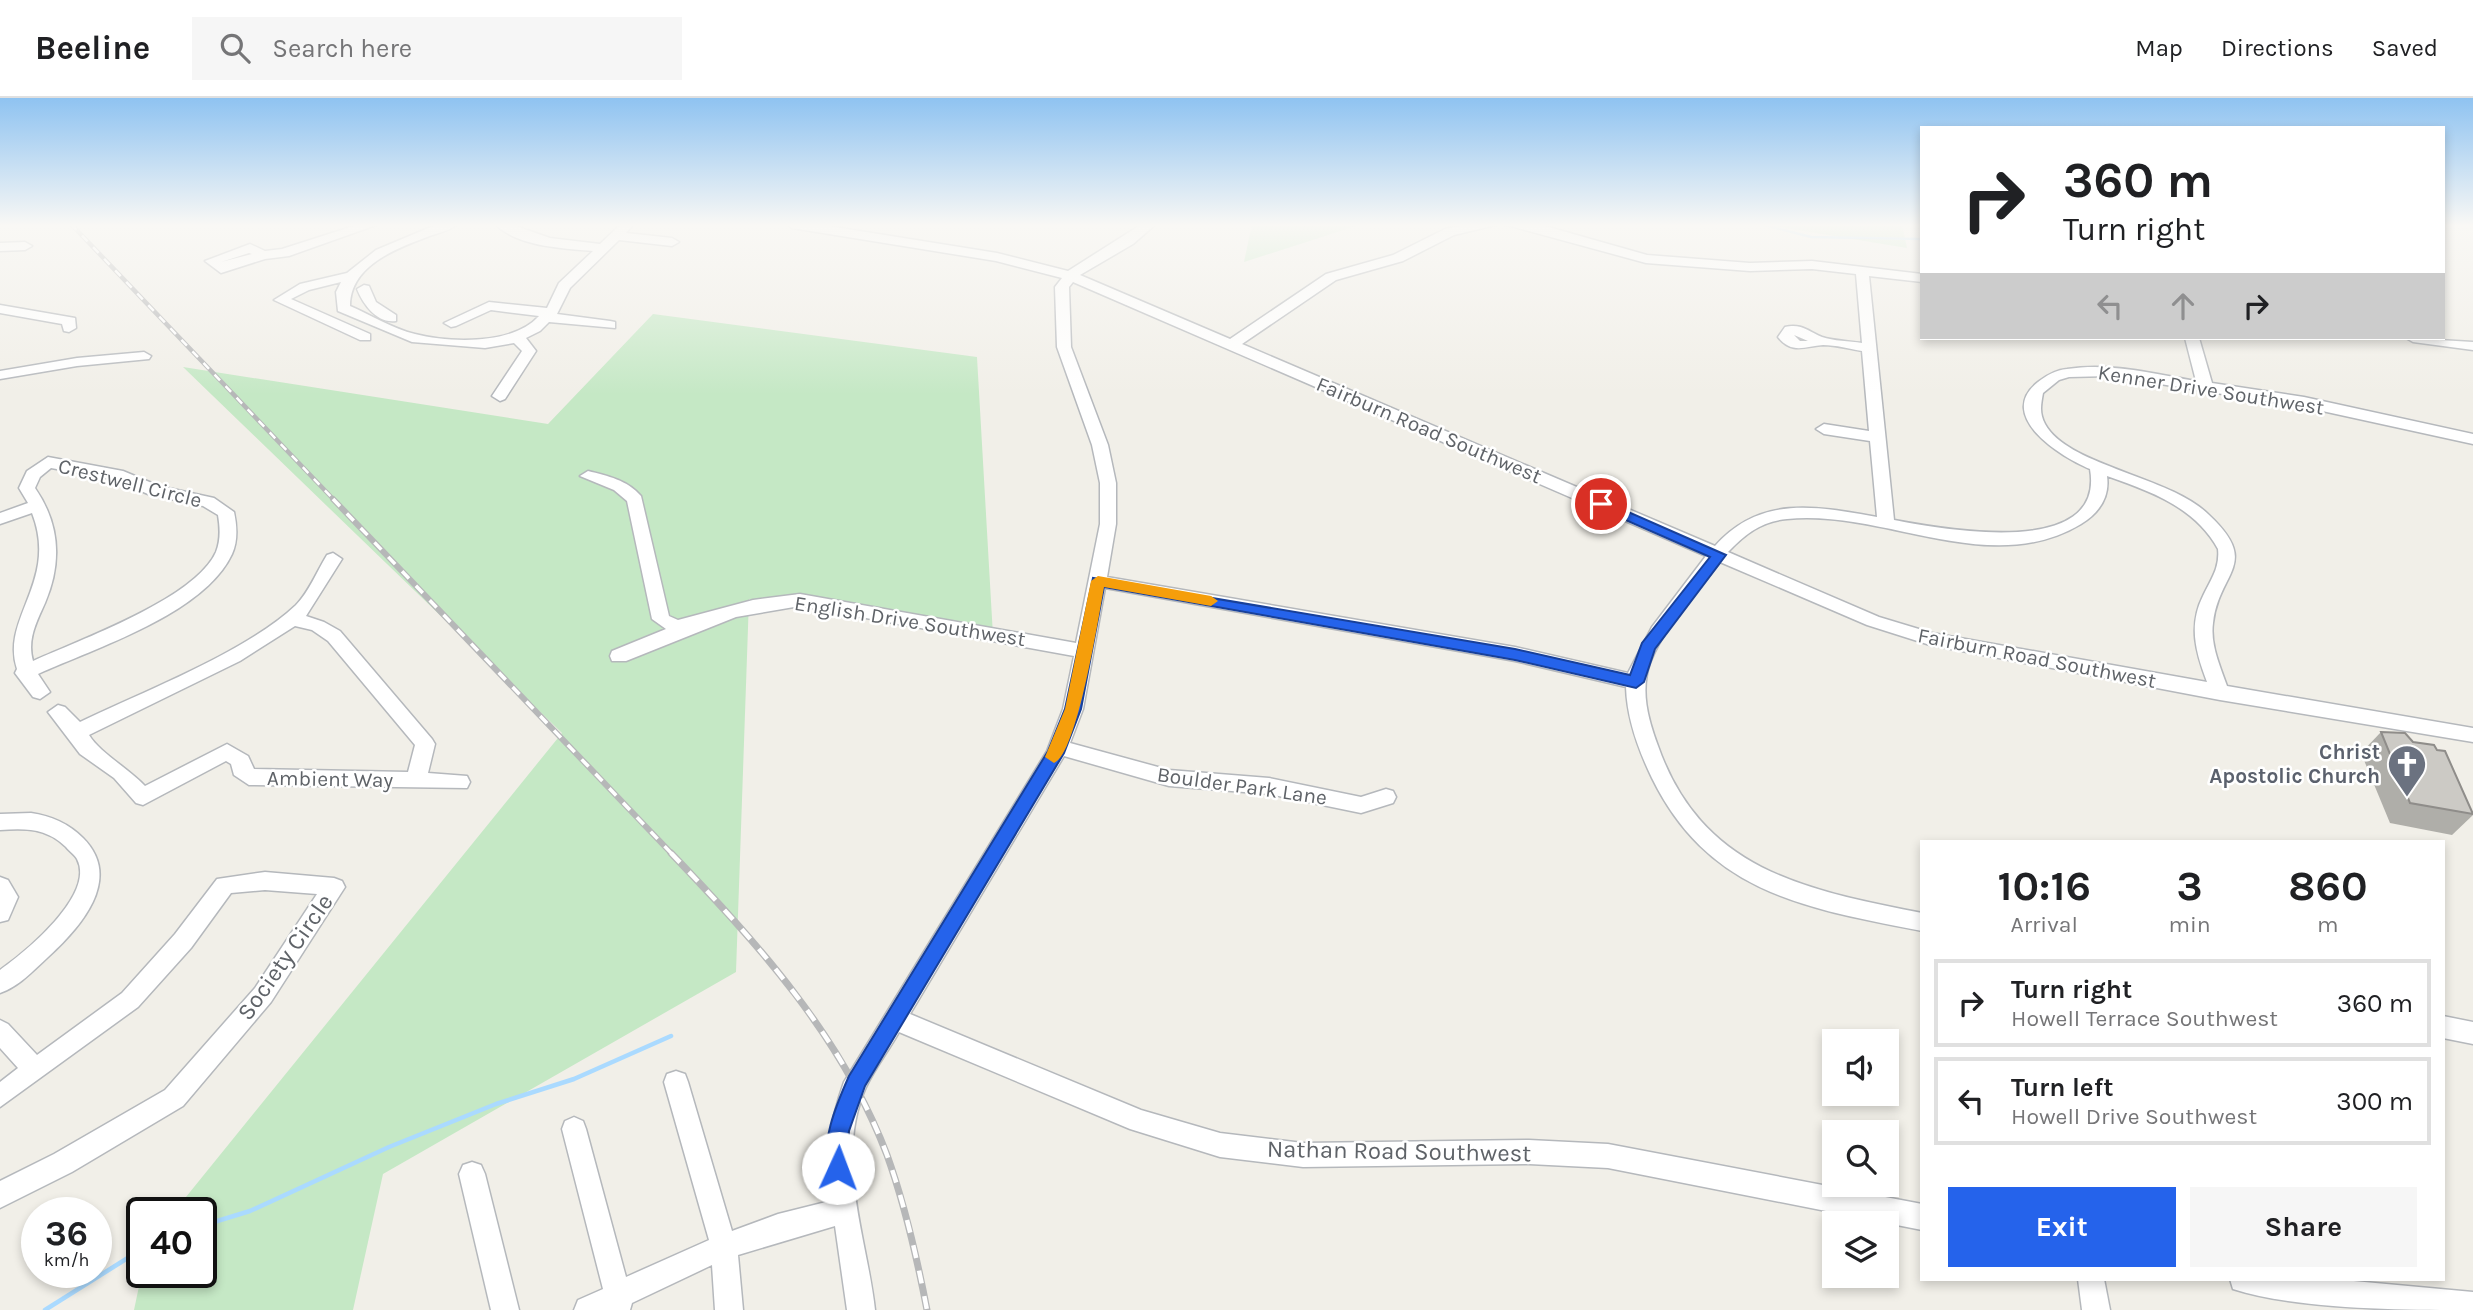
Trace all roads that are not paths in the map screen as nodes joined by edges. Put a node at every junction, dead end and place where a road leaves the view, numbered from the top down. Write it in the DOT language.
graph roads {
  1 [pos="328,281"];
  2 [pos="349,281"];
  3 [pos="570,281"];
  4 [pos="1067,281"];
  5 [pos="1081,281"];
  6 [pos="1326,281"];
  7 [pos="1862,281"];
  8 [pos="364,289"];
  9 [pos="373,306"];
  10 [pos="0,309"];
  11 [pos="354,313"];
  12 [pos="548,315"];
  13 [pos="391,318"];
  14 [pos="332,321"];
  15 [pos="451,323"];
  16 [pos="610,325"];
  17 [pos="69,328"];
  18 [pos="365,337"];
  19 [pos="517,337"];
  20 [pos="1815,340"];
  21 [pos="2193,340"];
  22 [pos="2428,340"];
  23 [pos="1231,345"];
  24 [pos="2473,346"];
  25 [pos="1869,348"];
  26 [pos="144,356"];
  27 [pos="0,375"];
  28 [pos="2205,385"];
  29 [pos="500,396"];
  30 [pos="1824,429"];
  31 [pos="1877,437"];
  32 [pos="2473,439"];
  33 [pos="2098,468"];
  34 [pos="589,476"];
  35 [pos="35,500"];
  36 [pos="0,507"];
  37 [pos="0,519"];
  38 [pos="1886,523"];
  39 [pos="1719,555"];
  40 [pos="333,559"];
  41 [pos="1098,581"];
  42 [pos="294,619"];
  43 [pos="700,624"];
  44 [pos="1083,651"];
  45 [pos="619,656"];
  46 [pos="24,673"];
  47 [pos="1636,682"];
  48 [pos="40,692"];
  49 [pos="2220,693"];
  50 [pos="58,712"];
  51 [pos="77,732"];
  52 [pos="2473,735"];
  53 [pos="1058,747"];
  54 [pos="416,780"];
  55 [pos="460,782"];
  56 [pos="1385,797"];
  57 [pos="0,822"];
  58 [pos="0,886"];
  59 [pos="0,913"];
  60 [pos="1920,922"];
  61 [pos="0,983"];
  62 [pos="895,1019"];
  63 [pos="2445,1027"];
  64 [pos="0,1031"];
  65 [pos="2473,1033"];
  66 [pos="35,1070"];
  67 [pos="676,1082"];
  68 [pos="4,1086"];
  69 [pos="574,1129"];
  70 [pos="472,1174"];
  71 [pos="0,1195"];
  72 [pos="846,1211"];
  73 [pos="1920,1217"];
  74 [pos="724,1247"];
  75 [pos="2091,1281"];
  76 [pos="2253,1281"];
  77 [pos="618,1303"];
  78 [pos="2473,1306"];
  79 [pos="505,1310"];
  80 [pos="588,1310"];
  81 [pos="729,1310"];
  82 [pos="861,1310"];
  83 [pos="2096,1310"];
  1 -- 14 [label="street"];
  2 -- 11 [label="street"];
  3 -- 12 [label="street"];
  4 -- 41 [label="street"];
  5 -- 23 [label="street, Fairburn Road Southwest"];
  6 -- 23 [label="street"];
  7 -- 25 [label="street"];
  8 -- 9 [label="street"];
  9 -- 11 [label="street"];
  9 -- 13 [label="street"];
  10 -- 17 [label="street"];
  11 -- 14 [label="street"];
  11 -- 19 [label="street"];
  12 -- 15 [label="street"];
  12 -- 16 [label="street"];
  12 -- 19 [label="street"];
  14 -- 18 [label="street"];
  19 -- 29 [label="street"];
  20 -- 25 [label="street"];
  21 -- 28 [label="street"];
  22 -- 24 [label="street"];
  23 -- 39 [label="street, Fairburn Road Southwest"];
  25 -- 31 [label="street"];
  26 -- 27 [label="street"];
  28 -- 32 [label="street, Kenner Drive Southwest"];
  28 -- 33 [label="street, Kenner Drive Southwest"];
  30 -- 31 [label="street"];
  31 -- 38 [label="street"];
  33 -- 38 [label="street"];
  33 -- 49 [label="street, Kenner Drive Southwest"];
  34 -- 43 [label="street"];
  35 -- 36 [label="street, Crestwell Circle"];
  35 -- 37 [label="street"];
  35 -- 46 [label="street"];
  35 -- 46 [label="street, Crestwell Circle"];
  38 -- 39 [label="street"];
  39 -- 47 [label="street"];
  39 -- 49 [label="street, Fairburn Road Southwest"];
  40 -- 42 [label="street"];
  41 -- 44 [label="street"];
  41 -- 47 [label="street"];
  42 -- 51 [label="street"];
  42 -- 54 [label="street, Ambient Way"];
  43 -- 44 [label="street, English Drive Southwest"];
  43 -- 45 [label="street, English Drive Southwest"];
  44 -- 53 [label="street"];
  46 -- 48 [label="street"];
  47 -- 60 [label="street"];
  49 -- 52 [label="street, Fairburn Road Southwest"];
  50 -- 51 [label="street"];
  51 -- 54 [label="street, Ambient Way"];
  53 -- 56 [label="street, Boulder Park Lane"];
  53 -- 62 [label="street"];
  54 -- 55 [label="street, Ambient Way"];
  57 -- 61 [label="street"];
  58 -- 59 [label="street"];
  62 -- 72 [label="street"];
  62 -- 73 [label="street, Nathan Road Southwest"];
  63 -- 65 [label="street"];
  64 -- 66 [label="street"];
  66 -- 68 [label="street, Society Circle"];
  66 -- 71 [label="street, Society Circle"];
  67 -- 74 [label="street"];
  69 -- 77 [label="street"];
  70 -- 79 [label="street"];
  72 -- 74 [label="street"];
  72 -- 82 [label="street"];
  74 -- 77 [label="street"];
  74 -- 81 [label="street"];
  75 -- 83 [label="street"];
  76 -- 78 [label="street"];
  77 -- 80 [label="street"];
}
